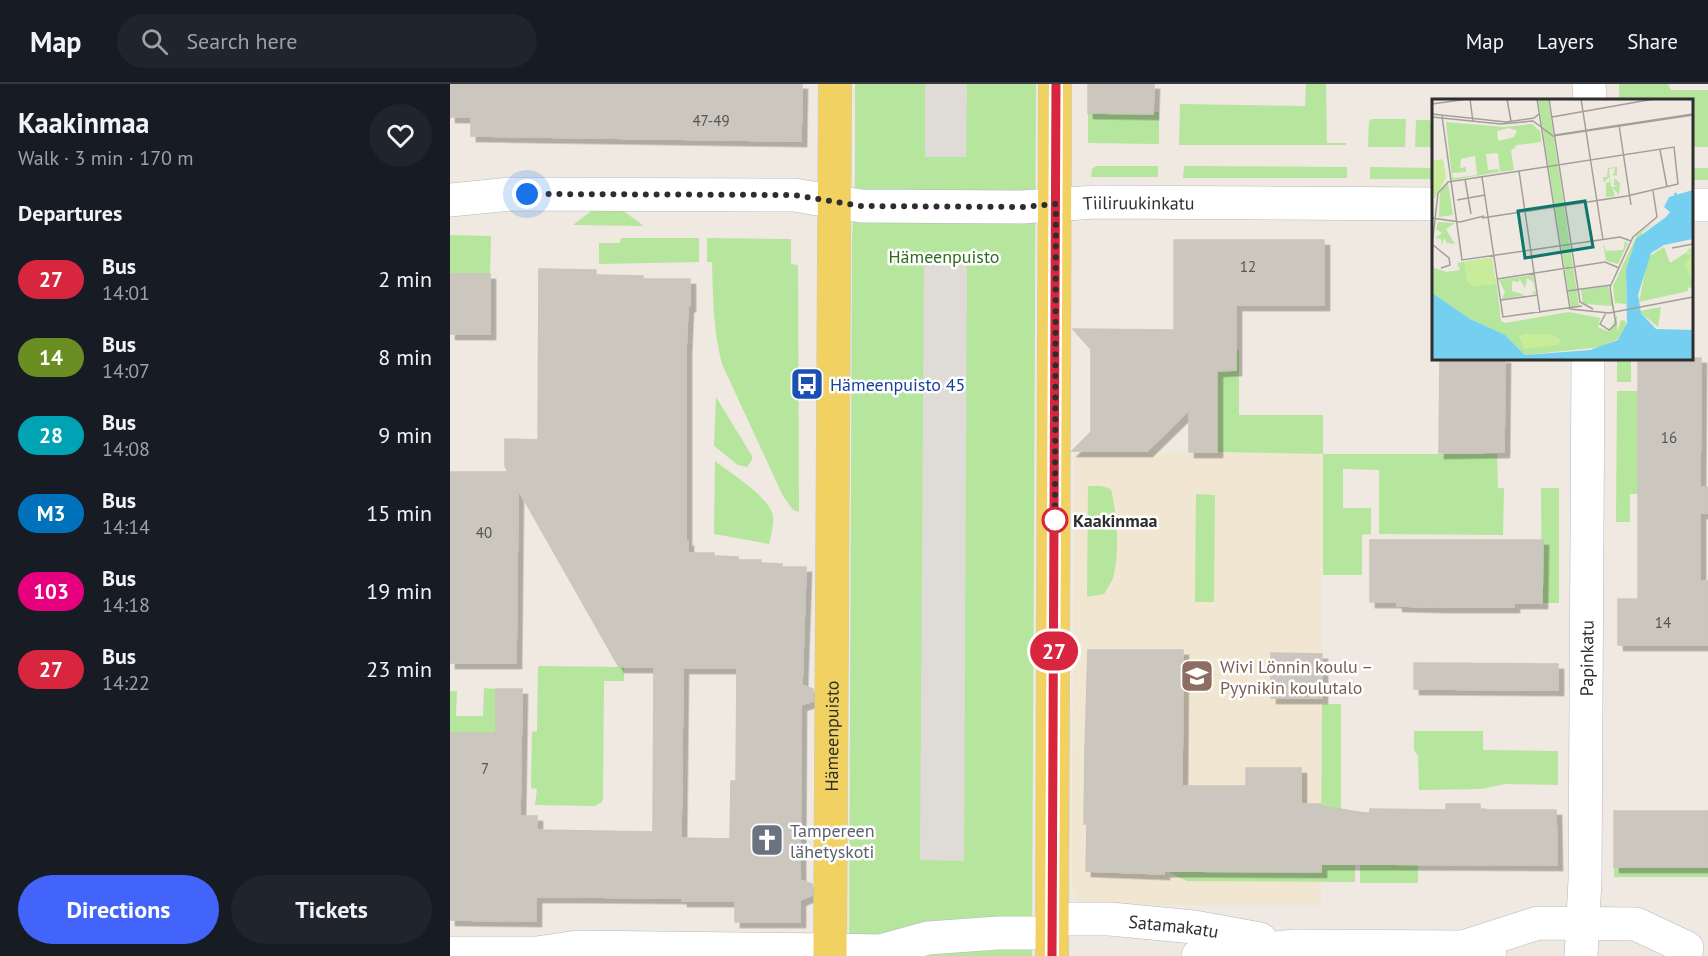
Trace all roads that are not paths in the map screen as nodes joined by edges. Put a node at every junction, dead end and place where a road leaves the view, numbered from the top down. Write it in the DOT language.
graph roads {
  1 [pos="835,84"];
  2 [pos="1055,84"];
  3 [pos="450,200"];
  4 [pos="834,201"];
  5 [pos="1056,204"];
  6 [pos="1432,204"];
  7 [pos="1588,360"];
  8 [pos="1583,923"];
  9 [pos="1052,936"];
  10 [pos="1294,946"];
  11 [pos="1688,950"];
  12 [pos="1476,952"];
  13 [pos="450,953"];
  14 [pos="830,953"];
  15 [pos="888,953"];
  16 [pos="1198,956"];
  17 [pos="1581,956"];
  1 -- 4 [label="main road, Hämeenpuisto"];
  2 -- 5 [label="main road"];
  3 -- 4 [label="street, Tiiliruukinkatu"];
  4 -- 5 [label="street, Tiiliruukinkatu"];
  4 -- 14 [label="main road, Hämeenpuisto"];
  5 -- 6 [label="street, Tiiliruukinkatu"];
  5 -- 9 [label="main road"];
  7 -- 8 [label="street, Papinkatu"];
  8 -- 11 [label="street, Satamakatu"];
  8 -- 12 [label="street, Satamakatu"];
  8 -- 17 [label="street, Papinkatu"];
  9 -- 10 [label="street, Satamakatu"];
  9 -- 15 [label="street, Satamakatu"];
  10 -- 12 [label="street, Satamakatu"];
  10 -- 16 [label="street, Satamakatu"];
  13 -- 14 [label="street, Satamakatu"];
  14 -- 15 [label="street, Satamakatu"];
}
